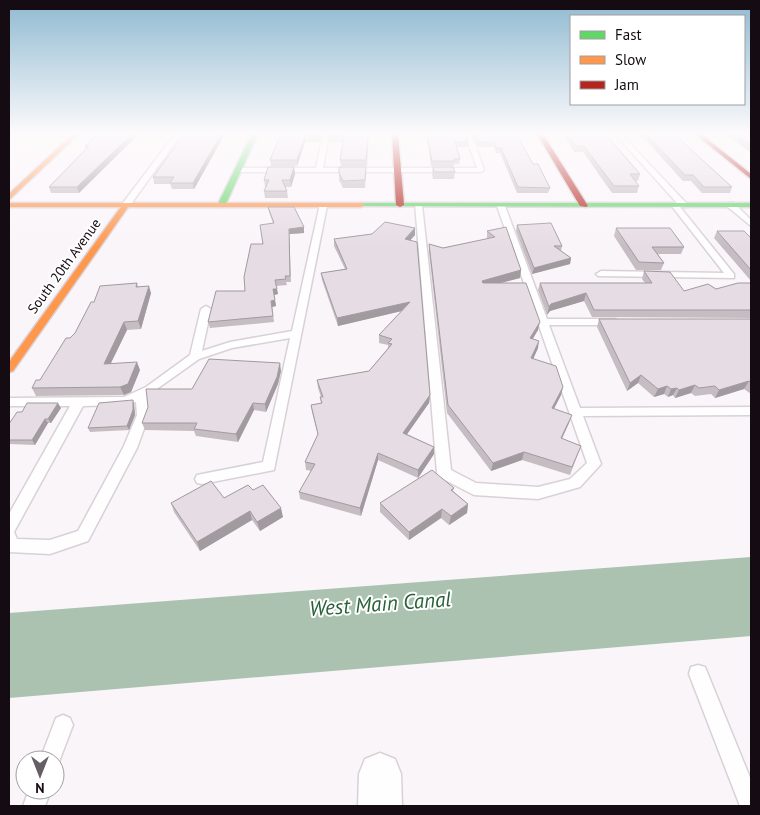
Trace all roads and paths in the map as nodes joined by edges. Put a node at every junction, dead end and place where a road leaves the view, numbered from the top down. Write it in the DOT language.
graph roads {
  1 [pos="36,172"];
  2 [pos="150,172"];
  3 [pos="237,172"];
  4 [pos="398,172"];
  5 [pos="563,172"];
  6 [pos="651,172"];
  7 [pos="9,197"];
  8 [pos="9,205"];
  9 [pos="126,205"];
  10 [pos="400,205"];
  11 [pos="418,205"];
  12 [pos="679,205"];
  13 [pos="731,205"];
  14 [pos="751,205"];
  15 [pos="221,206"];
  16 [pos="323,206"];
  17 [pos="501,206"];
  18 [pos="584,206"];
  19 [pos="748,218"];
  20 [pos="751,224"];
  21 [pos="601,274"];
  22 [pos="206,309"];
  23 [pos="543,322"];
  24 [pos="622,322"];
  25 [pos="296,334"];
  26 [pos="195,357"];
  27 [pos="9,369"];
  28 [pos="141,394"];
  29 [pos="79,401"];
  30 [pos="9,402"];
  31 [pos="751,411"];
  32 [pos="575,412"];
  33 [pos="202,479"];
  34 [pos="9,528"];
  35 [pos="9,537"];
  36 [pos="698,674"];
  37 [pos="63,725"];
  38 [pos="54,750"];
  39 [pos="751,806"];
  1 -- 7 [label="street"];
  2 -- 9 [label="lane"];
  3 -- 15 [label="street"];
  4 -- 10 [label="street"];
  5 -- 18 [label="street"];
  6 -- 12 [label="lane"];
  8 -- 9 [label="street"];
  9 -- 15 [label="street"];
  9 -- 27 [label="street, South 20th Avenue"];
  10 -- 11 [label="street"];
  10 -- 16 [label="street"];
  11 -- 17 [label="street"];
  11 -- 32 [label="lane"];
  12 -- 13 [label="street"];
  12 -- 18 [label="street"];
  12 -- 21 [label="lane"];
  13 -- 14 [label="street"];
  13 -- 19 [label="lane"];
  15 -- 16 [label="street"];
  16 -- 25 [label="lane"];
  17 -- 18 [label="street"];
  17 -- 23 [label="lane"];
  19 -- 20 [label="lane"];
  22 -- 26 [label="lane"];
  23 -- 24 [label="lane"];
  23 -- 32 [label="lane"];
  25 -- 26 [label="lane"];
  25 -- 33 [label="lane"];
  26 -- 28 [label="lane"];
  28 -- 29 [label="lane"];
  28 -- 35 [label="lane"];
  29 -- 30 [label="lane"];
  29 -- 34 [label="lane"];
  31 -- 32 [label="lane"];
  36 -- 39 [label="lane"];
  37 -- 38 [label="lane"];
}
